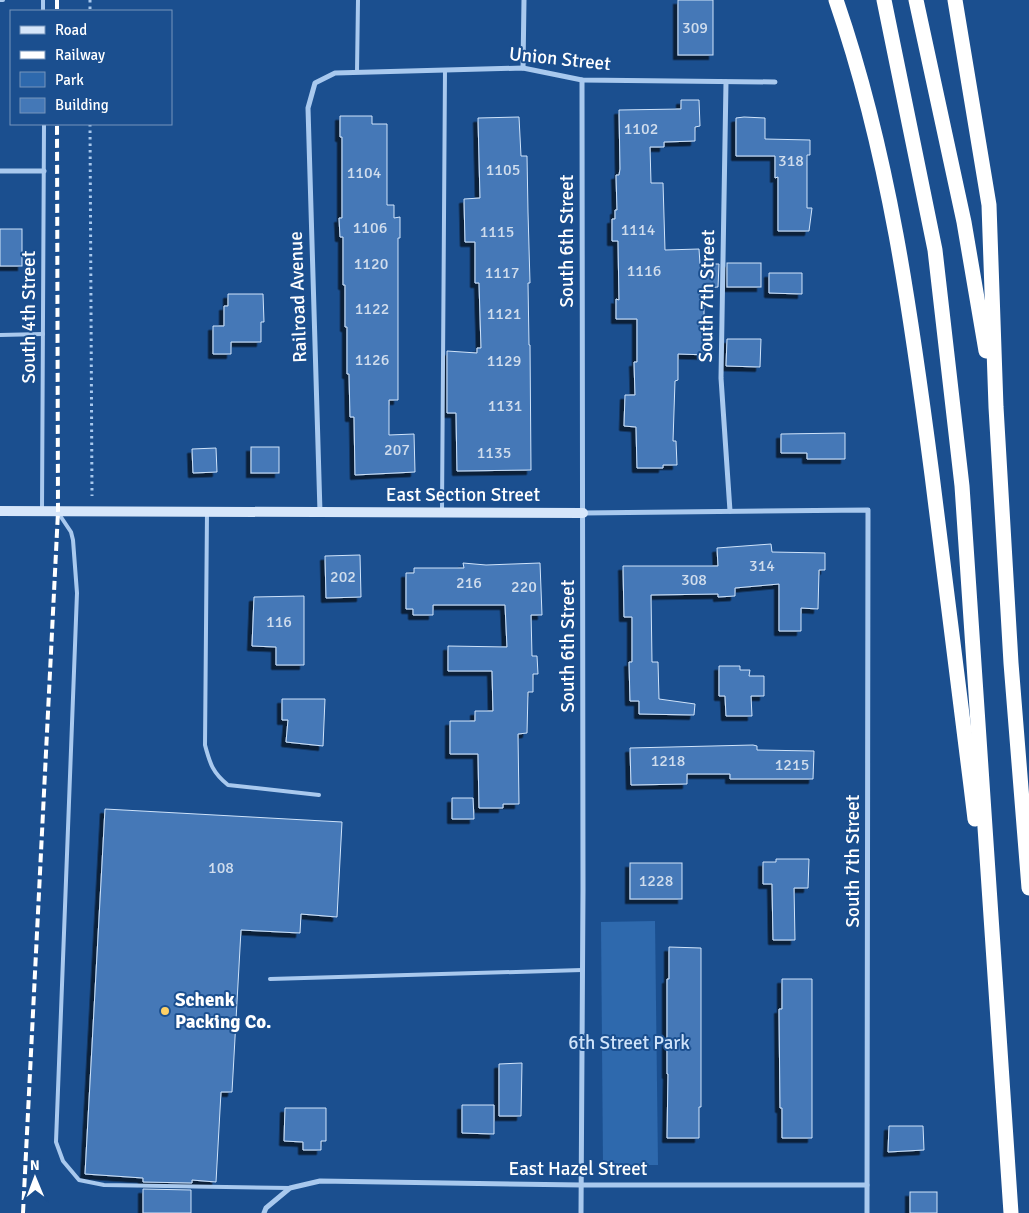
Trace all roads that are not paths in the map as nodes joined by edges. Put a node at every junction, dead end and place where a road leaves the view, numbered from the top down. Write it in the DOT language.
graph roads {
  1 [pos="358,0"];
  2 [pos="524,0"];
  3 [pos="836,0"];
  4 [pos="884,0"];
  5 [pos="916,0"];
  6 [pos="955,0"];
  7 [pos="524,68"];
  8 [pos="445,70"];
  9 [pos="357,72"];
  10 [pos="582,80"];
  11 [pos="726,82"];
  12 [pos="775,82"];
  13 [pos="315,83"];
  14 [pos="44,125"];
  15 [pos="0,171"];
  16 [pos="44,171"];
  17 [pos="43,334"];
  18 [pos="0,335"];
  19 [pos="996,407"];
  20 [pos="868,510"];
  21 [pos="0,511"];
  22 [pos="42,511"];
  23 [pos="730,511"];
  24 [pos="58,512"];
  25 [pos="207,512"];
  26 [pos="320,512"];
  27 [pos="442,512"];
  28 [pos="583,513"];
  29 [pos="319,795"];
  30 [pos="1029,888"];
  31 [pos="582,970"];
  32 [pos="994,974"];
  33 [pos="270,979"];
  34 [pos="581,1185"];
  35 [pos="867,1185"];
  36 [pos="290,1188"];
  37 [pos="264,1213"];
  38 [pos="581,1213"];
  39 [pos="867,1213"];
  40 [pos="1010,1213"];
  1 -- 9 [label="lane"];
  2 -- 7 [label="street"];
  3 -- 32 [label="highway"];
  4 -- 32 [label="highway"];
  5 -- 19 [label="highway"];
  6 -- 19 [label="highway"];
  7 -- 8 [label="street, Union Street"];
  7 -- 10 [label="street, Union Street"];
  8 -- 9 [label="street, Union Street"];
  8 -- 27 [label="lane"];
  9 -- 13 [label="street, Union Street"];
  10 -- 11 [label="street, Union Street"];
  10 -- 28 [label="street, South 6th Street"];
  11 -- 12 [label="street, Union Street"];
  11 -- 23 [label="street, South 7th Street"];
  13 -- 26 [label="street, Railroad Avenue"];
  14 -- 16 [label="lane, South 4th Street"];
  15 -- 16 [label="street"];
  16 -- 17 [label="lane, South 4th Street"];
  17 -- 18 [label="lane"];
  17 -- 22 [label="lane, South 4th Street"];
  19 -- 30 [label="highway"];
  20 -- 23 [label="street, East Section Street"];
  20 -- 35 [label="street, South 7th Street"];
  21 -- 22 [label="street, East Section Street"];
  22 -- 24 [label="street, East Section Street"];
  23 -- 28 [label="street, East Section Street"];
  24 -- 25 [label="street, East Section Street"];
  24 -- 36 [label="lane"];
  25 -- 26 [label="street, East Section Street"];
  25 -- 29 [label="lane"];
  26 -- 27 [label="street, East Section Street"];
  27 -- 28 [label="street, East Section Street"];
  28 -- 31 [label="street, South 6th Street"];
  31 -- 33 [label="lane"];
  31 -- 34 [label="street, South 6th Street"];
  32 -- 40 [label="highway"];
  34 -- 35 [label="street, East Hazel Street"];
  34 -- 36 [label="street, East Hazel Street"];
  34 -- 38 [label="street, South 6th Street"];
  35 -- 39 [label="street, South 7th Street"];
  36 -- 37 [label="street"];
}
